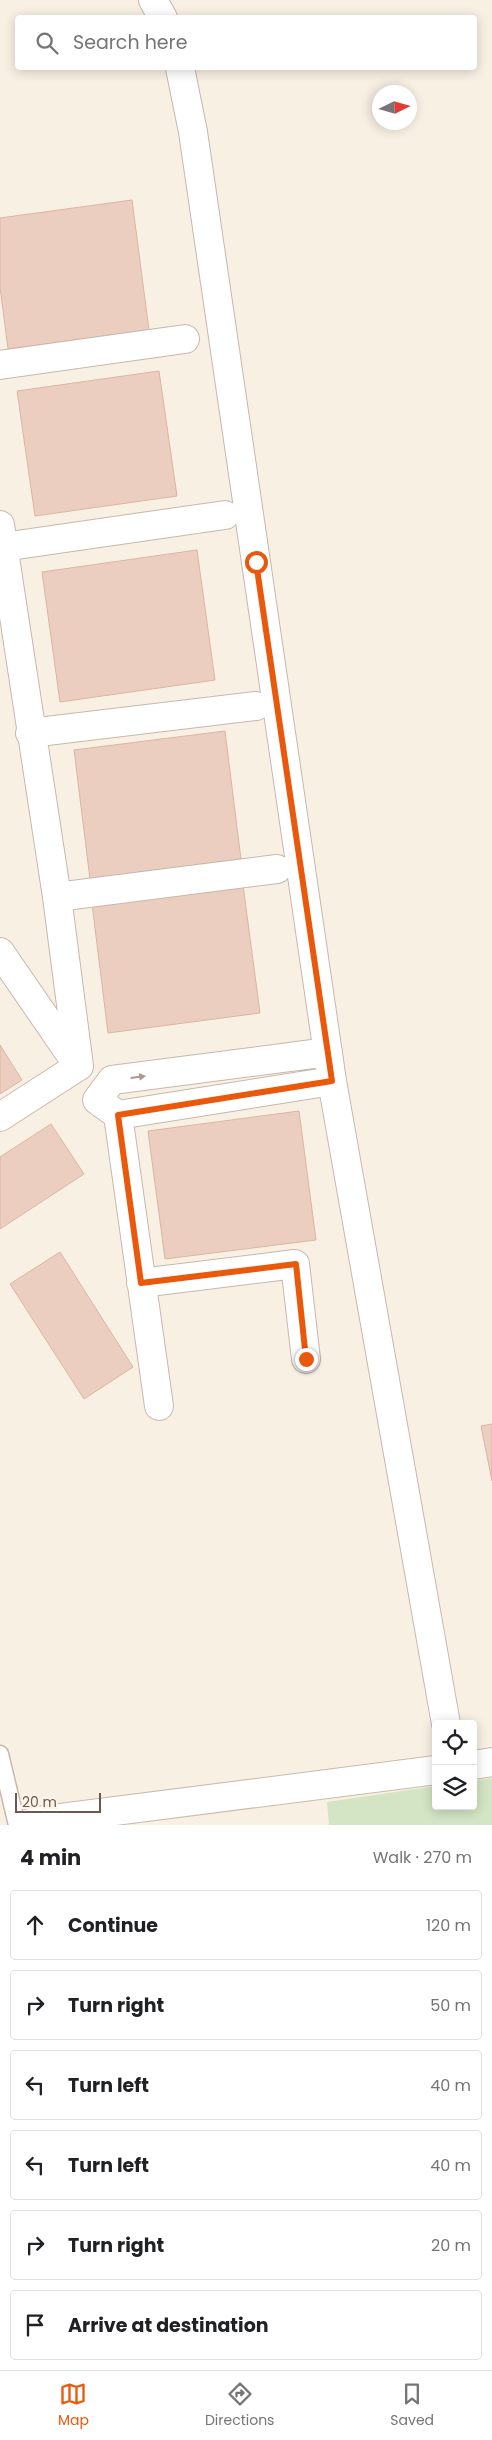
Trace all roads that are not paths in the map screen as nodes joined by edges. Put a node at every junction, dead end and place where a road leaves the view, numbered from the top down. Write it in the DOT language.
graph roads {
  1 [pos="153,0"];
  2 [pos="161,15"];
  3 [pos="180,70"];
  4 [pos="185,339"];
  5 [pos="0,365"];
  6 [pos="225,515"];
  7 [pos="2,536"];
  8 [pos="256,706"];
  9 [pos="30,733"];
  10 [pos="277,869"];
  11 [pos="56,897"];
  12 [pos="0,952"];
  13 [pos="328,1052"];
  14 [pos="78,1066"];
  15 [pos="332,1081"];
  16 [pos="104,1091"];
  17 [pos="118,1115"];
  18 [pos="0,1116"];
  19 [pos="141,1283"];
  20 [pos="306,1359"];
  21 [pos="159,1406"];
  22 [pos="445,1720"];
  23 [pos="0,1754"];
  24 [pos="492,1762"];
  25 [pos="477,1764"];
  26 [pos="432,1771"];
  27 [pos="29,1824"];
  1 -- 2 [label="street"];
  3 -- 13 [label="street"];
  4 -- 5 [label="street"];
  6 -- 7 [label="street"];
  7 -- 9 [label="street"];
  8 -- 9 [label="street"];
  9 -- 11 [label="street"];
  10 -- 11 [label="street"];
  11 -- 14 [label="street"];
  12 -- 14 [label="street"];
  13 -- 15 [label="street"];
  16 -- 13 [label="street, one-way"];
  14 -- 16 [label="street"];
  14 -- 18 [label="street"];
  15 -- 17 [label="street"];
  15 -- 22 [label="street"];
  16 -- 17 [label="street"];
  17 -- 19 [label="street"];
  19 -- 20 [label="street"];
  19 -- 21 [label="street"];
  23 -- 27 [label="lane"];
  24 -- 25 [label="street"];
  26 -- 27 [label="street"];
}
